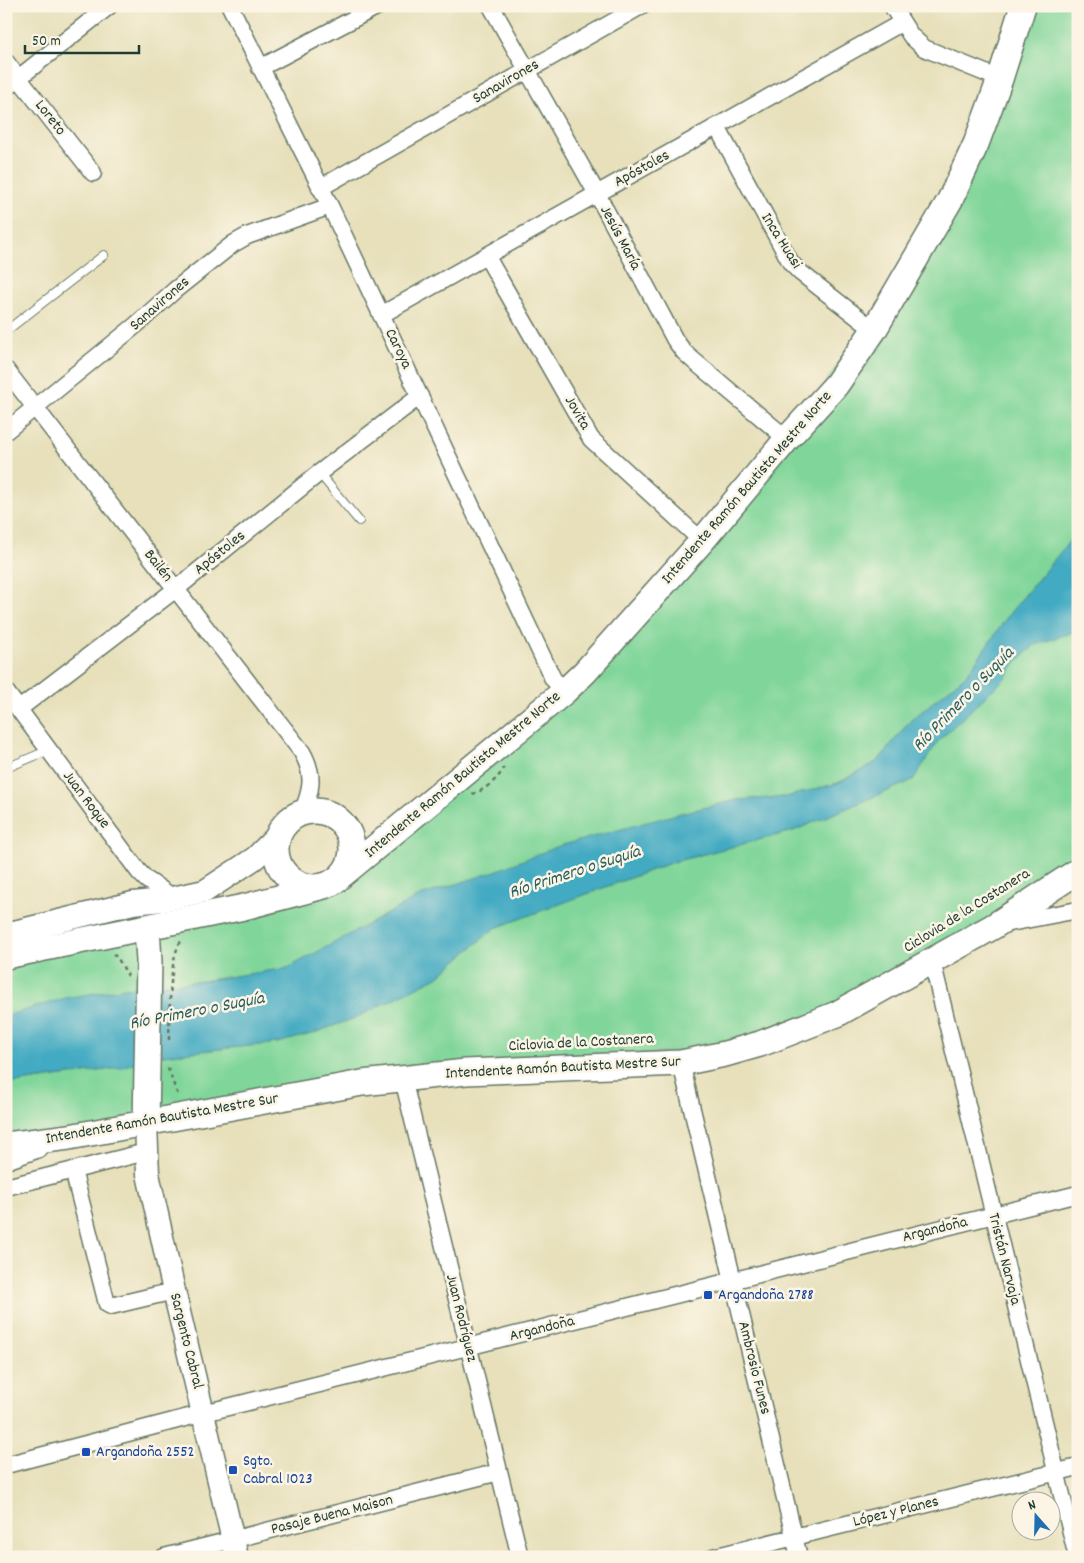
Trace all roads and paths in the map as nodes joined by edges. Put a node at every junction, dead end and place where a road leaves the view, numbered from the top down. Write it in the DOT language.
graph roads {
  1 [pos="109,6"];
  2 [pos="230,6"];
  3 [pos="378,6"];
  4 [pos="490,6"];
  5 [pos="641,6"];
  6 [pos="892,6"];
  7 [pos="1022,6"];
  8 [pos="901,23"];
  9 [pos="6,62"];
  10 [pos="260,68"];
  11 [pos="527,70"];
  12 [pos="1000,79"];
  13 [pos="12,83"];
  14 [pos="717,127"];
  15 [pos="93,173"];
  16 [pos="320,188"];
  17 [pos="596,194"];
  18 [pos="330,206"];
  19 [pos="104,255"];
  20 [pos="487,257"];
  21 [pos="381,315"];
  22 [pos="874,330"];
  23 [pos="6,331"];
  24 [pos="6,370"];
  25 [pos="420,396"];
  26 [pos="35,409"];
  27 [pos="6,431"];
  28 [pos="787,439"];
  29 [pos="319,473"];
  30 [pos="359,520"];
  31 [pos="702,541"];
  32 [pos="176,589"];
  33 [pos="565,691"];
  34 [pos="6,692"];
  35 [pos="19,709"];
  36 [pos="49,750"];
  37 [pos="6,768"];
  38 [pos="301,814"];
  39 [pos="281,832"];
  40 [pos="1078,871"];
  41 [pos="333,880"];
  42 [pos="174,898"];
  43 [pos="1078,910"];
  44 [pos="994,926"];
  45 [pos="147,927"];
  46 [pos="6,934"];
  47 [pos="64,944"];
  48 [pos="6,950"];
  49 [pos="107,952"];
  50 [pos="6,956"];
  51 [pos="932,961"];
  52 [pos="173,962"];
  53 [pos="131,982"];
  54 [pos="169,1044"];
  55 [pos="168,1062"];
  56 [pos="681,1063"];
  57 [pos="403,1078"];
  58 [pos="186,1101"];
  59 [pos="146,1124"];
  60 [pos="69,1137"];
  61 [pos="6,1145"];
  62 [pos="146,1152"];
  63 [pos="6,1161"];
  64 [pos="73,1170"];
  65 [pos="6,1187"];
  66 [pos="1078,1194"];
  67 [pos="993,1215"];
  68 [pos="732,1281"];
  69 [pos="174,1291"];
  70 [pos="468,1348"];
  71 [pos="204,1413"];
  72 [pos="6,1465"];
  73 [pos="1078,1467"];
  74 [pos="499,1472"];
  75 [pos="1057,1473"];
  76 [pos="794,1537"];
  77 [pos="235,1548"];
  78 [pos="164,1557"];
  79 [pos="520,1557"];
  80 [pos="714,1557"];
  81 [pos="799,1557"];
  82 [pos="1077,1557"];
  1 -- 13 [label="street"];
  2 -- 10 [label="street, Caroya"];
  3 -- 10 [label="street"];
  4 -- 11 [label="street, Jesús María"];
  5 -- 11 [label="street, Sanavirones"];
  6 -- 8 [label="street"];
  7 -- 12 [label="main road, Intendente Ramón Bautista Mestre Norte"];
  8 -- 12 [label="street"];
  8 -- 14 [label="street, Apóstoles"];
  9 -- 13 [label="street, Loreto"];
  10 -- 16 [label="street, Caroya"];
  11 -- 16 [label="street, Sanavirones"];
  11 -- 17 [label="street, Jesús María"];
  12 -- 22 [label="main road, Intendente Ramón Bautista Mestre Norte"];
  13 -- 15 [label="street, Loreto"];
  14 -- 17 [label="street, Apóstoles"];
  14 -- 22 [label="street, Inca Huasi"];
  16 -- 18 [label="street, Caroya"];
  17 -- 20 [label="street, Apóstoles"];
  17 -- 28 [label="street, Jesús María"];
  18 -- 21 [label="street, Caroya"];
  18 -- 26 [label="street, Sanavirones"];
  19 -- 23 [label="lane"];
  20 -- 21 [label="street, Apóstoles"];
  20 -- 31 [label="street, Jovita"];
  21 -- 25 [label="street, Caroya"];
  22 -- 28 [label="main road, Intendente Ramón Bautista Mestre Norte"];
  24 -- 26 [label="street, Bailén"];
  25 -- 29 [label="street, Apóstoles"];
  25 -- 33 [label="street, Caroya"];
  26 -- 27 [label="street, Sanavirones"];
  26 -- 32 [label="street, Bailén"];
  28 -- 31 [label="main road, Intendente Ramón Bautista Mestre Norte"];
  29 -- 30 [label="lane"];
  29 -- 32 [label="street, Apóstoles"];
  31 -- 33 [label="main road, Intendente Ramón Bautista Mestre Norte"];
  32 -- 35 [label="street, Apóstoles"];
  32 -- 38 [label="street, Bailén"];
  33 -- 41 [label="main road, Intendente Ramón Bautista Mestre Norte"];
  34 -- 35 [label="street, Juan Roque"];
  35 -- 36 [label="street, Juan Roque"];
  36 -- 37 [label="lane"];
  36 -- 42 [label="street, Juan Roque"];
  38 -- 39 [label="main road"];
  38 -- 41 [label="main road"];
  39 -- 41 [label="main road"];
  39 -- 42 [label="street"];
  40 -- 44 [label="main road, Intendente Ramón Bautista Mestre Sur"];
  41 -- 45 [label="main road, Intendente Ramón Bautista Mestre Norte"];
  42 -- 46 [label="street"];
  43 -- 44 [label="street"];
  44 -- 51 [label="main road, Intendente Ramón Bautista Mestre Sur"];
  45 -- 47 [label="main road, Intendente Ramón Bautista Mestre Norte"];
  45 -- 59 [label="main road"];
  47 -- 48 [label="street"];
  47 -- 50 [label="main road, Intendente Ramón Bautista Mestre Norte"];
  49 -- 53 [label="path"];
  51 -- 56 [label="main road, Intendente Ramón Bautista Mestre Sur"];
  51 -- 67 [label="street, Tristán Narvaja"];
  52 -- 54 [label="path"];
  55 -- 58 [label="path"];
  56 -- 57 [label="main road, Intendente Ramón Bautista Mestre Sur"];
  56 -- 68 [label="street, Ambrosio Funes"];
  57 -- 59 [label="main road, Intendente Ramón Bautista Mestre Sur"];
  57 -- 70 [label="street, Juan Rodríguez"];
  59 -- 60 [label="main road, Intendente Ramón Bautista Mestre Sur"];
  59 -- 62 [label="street, Sargento Cabral"];
  60 -- 61 [label="main road, Intendente Ramón Bautista Mestre Sur"];
  60 -- 63 [label="street"];
  62 -- 64 [label="street"];
  62 -- 69 [label="street, Sargento Cabral"];
  64 -- 65 [label="street"];
  64 -- 69 [label="street"];
  66 -- 67 [label="street, Argandoña"];
  67 -- 68 [label="street, Argandoña"];
  67 -- 75 [label="street, Tristán Narvaja"];
  68 -- 70 [label="street, Argandoña"];
  68 -- 76 [label="street, Ambrosio Funes"];
  69 -- 71 [label="street, Sargento Cabral"];
  70 -- 71 [label="street, Argandoña"];
  70 -- 74 [label="street, Juan Rodríguez"];
  71 -- 72 [label="street, Argandoña"];
  71 -- 77 [label="street, Sargento Cabral"];
  73 -- 75 [label="street, López y Planes"];
  74 -- 77 [label="street, Pasaje Buena Maison"];
  74 -- 79 [label="street, Juan Rodríguez"];
  75 -- 76 [label="street, López y Planes"];
  75 -- 82 [label="street, Tristán Narvaja"];
  76 -- 80 [label="street, López y Planes"];
  76 -- 81 [label="street, Ambrosio Funes"];
  77 -- 78 [label="street, Pasaje Buena Maison"];
}
